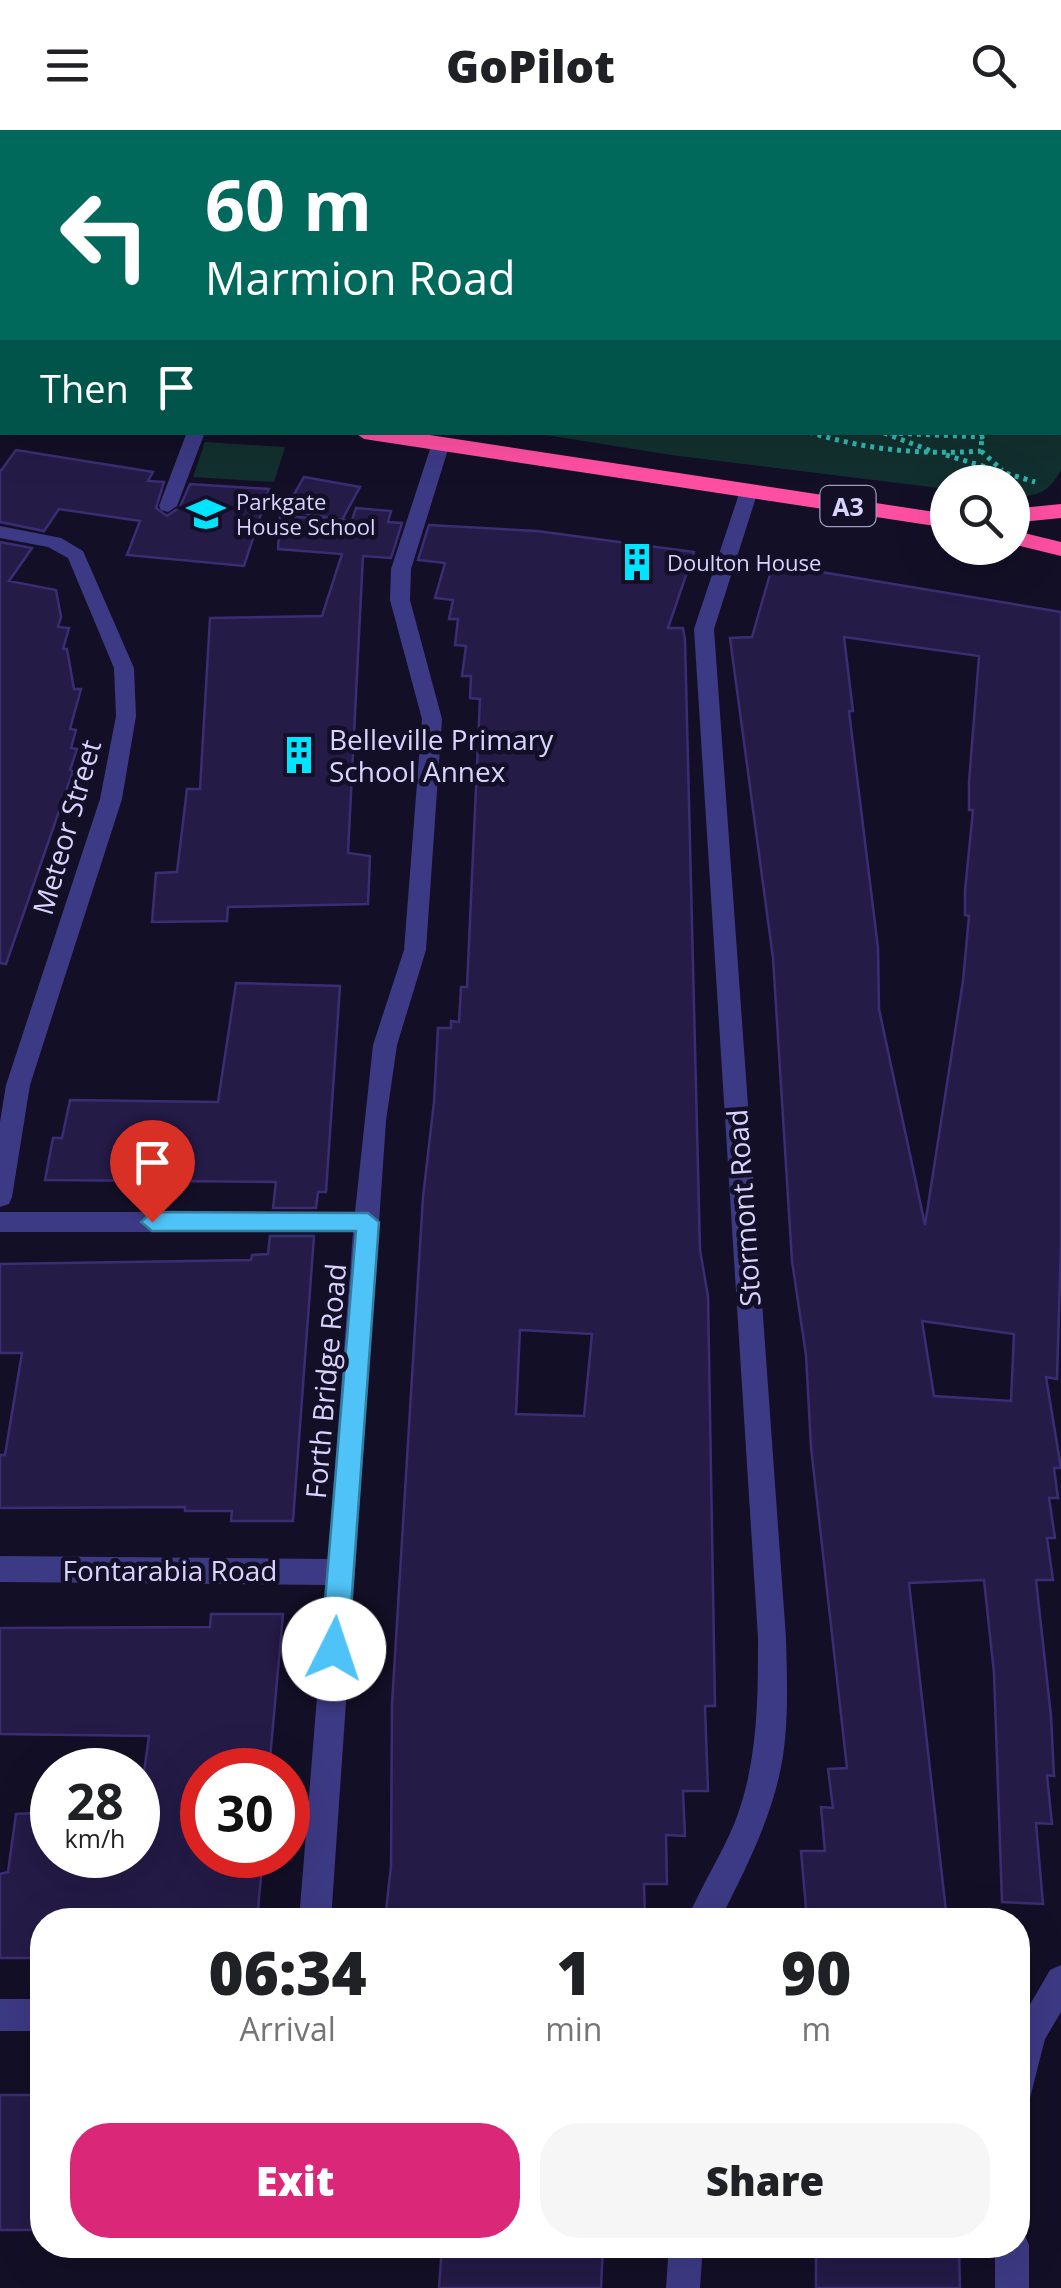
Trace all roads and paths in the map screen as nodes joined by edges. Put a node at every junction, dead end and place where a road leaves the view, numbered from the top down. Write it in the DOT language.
graph roads {
  1 [pos="195,435"];
  2 [pos="385,435"];
  3 [pos="819,435"];
  4 [pos="889,435"];
  5 [pos="983,435"];
  6 [pos="441,443"];
  7 [pos="981,451"];
  8 [pos="942,454"];
  9 [pos="978,465"];
  10 [pos="996,465"];
  11 [pos="1030,480"];
  12 [pos="1036,482"];
  13 [pos="749,491"];
  14 [pos="168,506"];
  15 [pos="1061,511"];
  16 [pos="1030,514"];
  17 [pos="930,518"];
  18 [pos="1030,530"];
  19 [pos="0,532"];
  20 [pos="1061,533"];
  21 [pos="1030,544"];
  22 [pos="1061,548"];
  23 [pos="0,1197"];
  24 [pos="0,1222"];
  25 [pos="368,1222"];
  26 [pos="0,1569"];
  27 [pos="340,1572"];
  28 [pos="316,1908"];
  29 [pos="710,1908"];
  30 [pos="1061,1981"];
  31 [pos="0,2015"];
  32 [pos="30,2016"];
  33 [pos="1030,2034"];
  34 [pos="685,2258"];
  35 [pos="1012,2258"];
  36 [pos="683,2288"];
  37 [pos="1012,2288"];
  1 -- 14 [label="street"];
  2 -- 6 [label="highway, A3"];
  3 -- 8 [label="path"];
  4 -- 8 [label="path"];
  5 -- 7 [label="path"];
  6 -- 13 [label="highway, A3"];
  6 -- 25 [label="street, Forth Bridge Road"];
  7 -- 8 [label="path"];
  7 -- 10 [label="path"];
  8 -- 9 [label="path"];
  11 -- 12 [label="path"];
  13 -- 17 [label="highway, A3"];
  13 -- 29 [label="street, Stormont Road"];
  15 -- 16 [label="highway"];
  18 -- 20 [label="highway"];
  19 -- 23 [label="street, Meteor Street"];
  21 -- 22 [label="highway"];
  24 -- 25 [label="street"];
  25 -- 27 [label="street, Forth Bridge Road"];
  26 -- 27 [label="street, Fontarabia Road"];
  27 -- 28 [label="street, Forth Bridge Road"];
  30 -- 33 [label="street"];
  31 -- 32 [label="street"];
  34 -- 36 [label="street"];
  35 -- 37 [label="street"];
}
